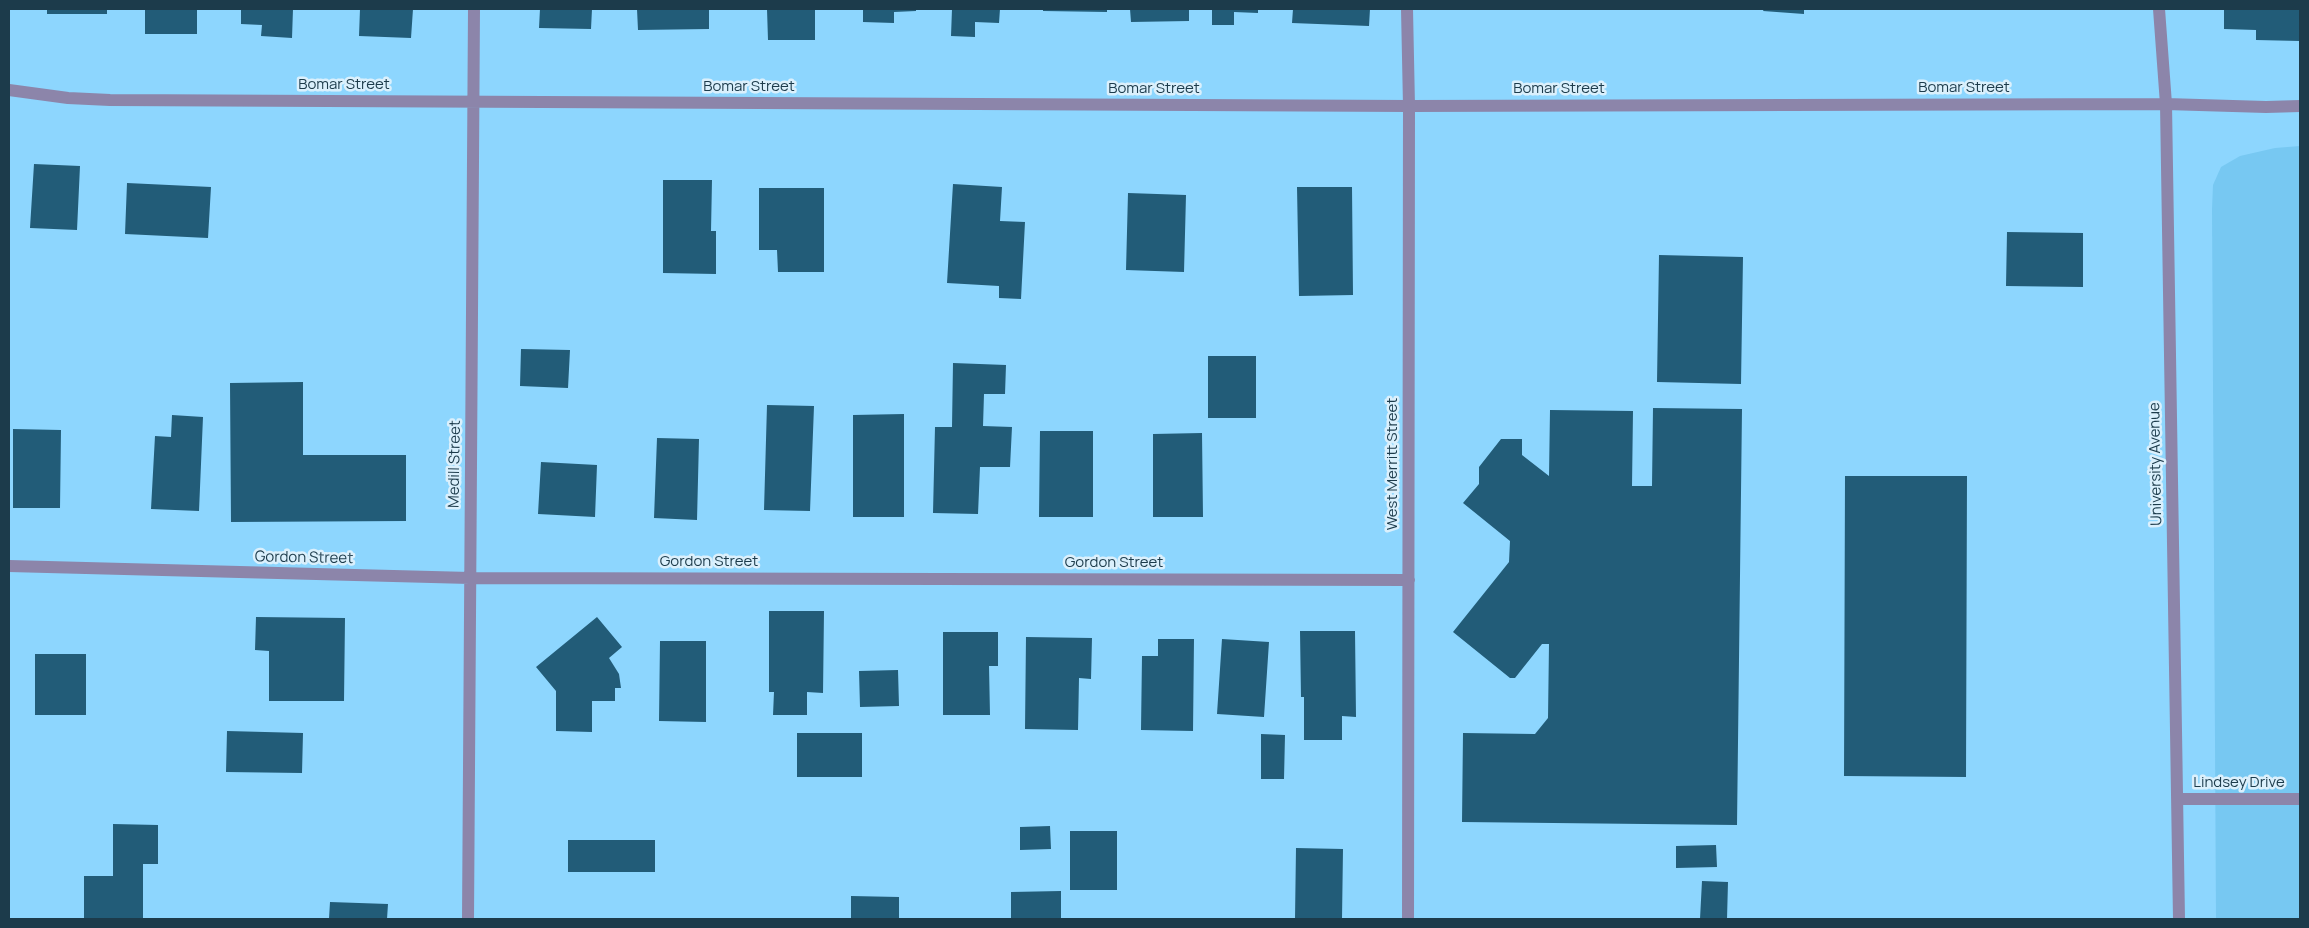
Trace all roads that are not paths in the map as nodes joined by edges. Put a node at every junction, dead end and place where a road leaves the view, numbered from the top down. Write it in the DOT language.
graph roads {
  1 [pos="474,9"];
  2 [pos="1407,9"];
  3 [pos="2159,9"];
  4 [pos="9,90"];
  5 [pos="474,102"];
  6 [pos="2166,104"];
  7 [pos="1409,106"];
  8 [pos="2300,106"];
  9 [pos="9,566"];
  10 [pos="470,578"];
  11 [pos="1409,580"];
  12 [pos="2178,799"];
  13 [pos="2300,799"];
  14 [pos="468,919"];
  15 [pos="1408,919"];
  16 [pos="2179,919"];
  1 -- 5 [label="street, Medill Street"];
  2 -- 7 [label="street, West Merritt Street"];
  3 -- 6 [label="street, University Avenue"];
  4 -- 5 [label="street, Bomar Street"];
  5 -- 7 [label="street, Bomar Street"];
  5 -- 10 [label="street, Medill Street"];
  6 -- 7 [label="street, Bomar Street"];
  6 -- 8 [label="street, Bomar Street"];
  6 -- 12 [label="street, University Avenue"];
  7 -- 11 [label="street, West Merritt Street"];
  9 -- 10 [label="street, Gordon Street"];
  10 -- 11 [label="street, Gordon Street"];
  10 -- 14 [label="street, Medill Street"];
  11 -- 15 [label="street, West Merritt Street"];
  12 -- 13 [label="street, Lindsey Drive"];
  12 -- 16 [label="street, University Avenue"];
}
